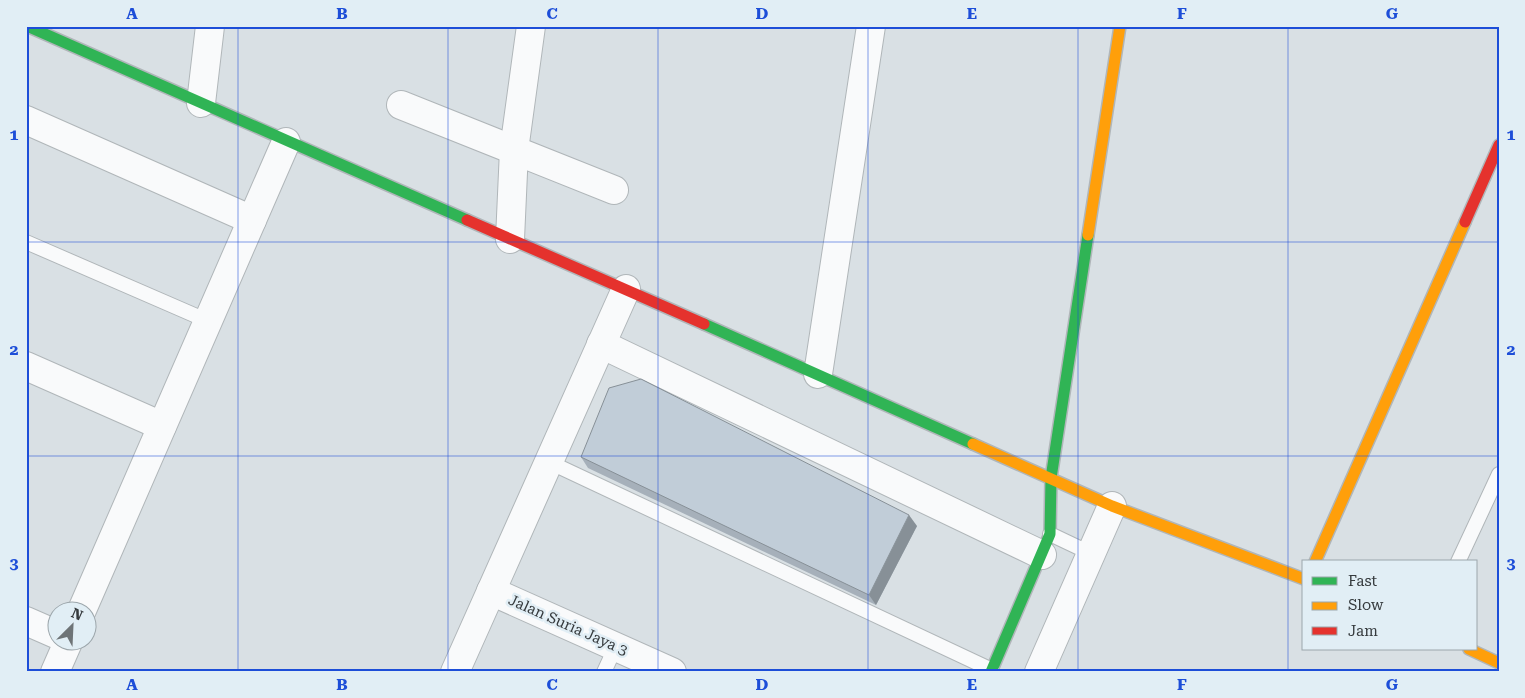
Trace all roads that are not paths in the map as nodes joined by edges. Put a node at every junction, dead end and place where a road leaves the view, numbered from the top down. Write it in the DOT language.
graph roads {
  1 [pos="27,26"];
  2 [pos="210,26"];
  3 [pos="531,26"];
  4 [pos="871,26"];
  5 [pos="1120,26"];
  6 [pos="62,34"];
  7 [pos="201,103"];
  8 [pos="401,105"];
  9 [pos="26,120"];
  10 [pos="286,142"];
  11 [pos="514,150"];
  12 [pos="1497,154"];
  13 [pos="614,190"];
  14 [pos="252,220"];
  15 [pos="510,239"];
  16 [pos="26,242"];
  17 [pos="626,289"];
  18 [pos="208,321"];
  19 [pos="601,344"];
  20 [pos="26,366"];
  21 [pos="818,374"];
  22 [pos="162,426"];
  23 [pos="548,462"];
  24 [pos="1499,474"];
  25 [pos="1050,478"];
  26 [pos="1112,506"];
  27 [pos="1046,545"];
  28 [pos="1090,553"];
  29 [pos="1315,560"];
  30 [pos="1459,560"];
  31 [pos="1302,578"];
  32 [pos="491,591"];
  33 [pos="86,600"];
  34 [pos="26,621"];
  35 [pos="48,631"];
  36 [pos="616,646"];
  37 [pos="65,650"];
  38 [pos="1459,650"];
  39 [pos="1470,650"];
  40 [pos="1499,663"];
  41 [pos="1469,664"];
  42 [pos="992,671"];
  43 [pos="55,672"];
  44 [pos="455,672"];
  45 [pos="604,672"];
  46 [pos="672,672"];
  47 [pos="1039,672"];
  1 -- 6 [label="street"];
  2 -- 7 [label="street"];
  3 -- 11 [label="street"];
  4 -- 21 [label="street"];
  5 -- 25 [label="street"];
  6 -- 7 [label="street"];
  7 -- 10 [label="street"];
  8 -- 11 [label="street"];
  9 -- 14 [label="street"];
  10 -- 14 [label="street"];
  10 -- 15 [label="street"];
  11 -- 13 [label="street"];
  11 -- 15 [label="street"];
  12 -- 29 [label="street"];
  14 -- 18 [label="street"];
  15 -- 17 [label="street"];
  16 -- 18 [label="lane"];
  17 -- 19 [label="street"];
  17 -- 21 [label="street"];
  18 -- 22 [label="street"];
  19 -- 23 [label="street"];
  19 -- 27 [label="street"];
  20 -- 22 [label="street"];
  21 -- 25 [label="street"];
  22 -- 33 [label="street"];
  23 -- 32 [label="street"];
  23 -- 42 [label="lane"];
  24 -- 30 [label="lane"];
  25 -- 26 [label="street"];
  25 -- 27 [label="street"];
  26 -- 28 [label="street"];
  26 -- 31 [label="street"];
  27 -- 28 [label="lane"];
  27 -- 42 [label="street"];
  28 -- 47 [label="street"];
  32 -- 36 [label="street, Jalan Suria Jaya 3"];
  32 -- 44 [label="street"];
  34 -- 35 [label="street"];
  36 -- 45 [label="lane"];
  36 -- 46 [label="street, Jalan Suria Jaya 3"];
  37 -- 43 [label="street"];
  38 -- 41 [label="street"];
  39 -- 40 [label="street"];
}
